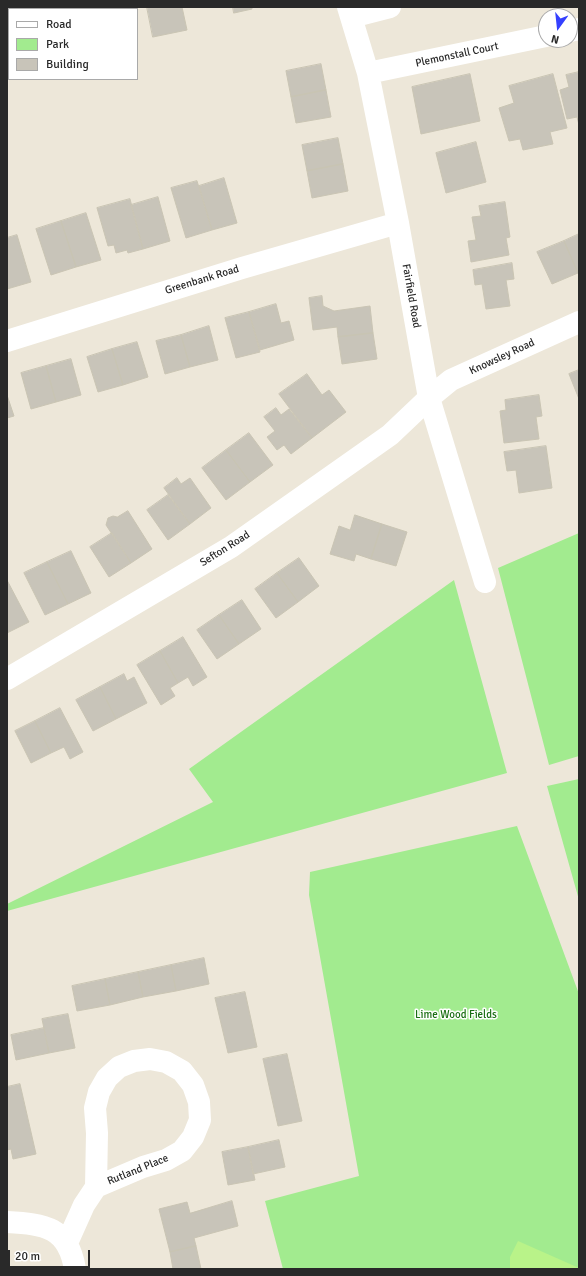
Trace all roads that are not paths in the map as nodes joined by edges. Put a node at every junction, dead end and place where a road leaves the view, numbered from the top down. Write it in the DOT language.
graph roads {
  1 [pos="390,7"];
  2 [pos="350,12"];
  3 [pos="538,38"];
  4 [pos="368,73"];
  5 [pos="398,223"];
  6 [pos="579,322"];
  7 [pos="7,341"];
  8 [pos="429,398"];
  9 [pos="485,582"];
  10 [pos="7,679"];
  11 [pos="96,1187"];
  12 [pos="7,1222"];
  13 [pos="67,1243"];
  14 [pos="75,1269"];
  1 -- 2 [label="street"];
  2 -- 4 [label="street, Fairfield Road"];
  3 -- 4 [label="street, Plemonstall Court"];
  4 -- 5 [label="street, Fairfield Road"];
  5 -- 7 [label="street, Greenbank Road"];
  5 -- 8 [label="street, Fairfield Road"];
  6 -- 8 [label="street, Knowsley Road"];
  8 -- 9 [label="street, Fairfield Road"];
  8 -- 10 [label="street, Sefton Road"];
  11 -- 11 [label="street, Rutland Place"];
  11 -- 13 [label="street, Rutland Place"];
  12 -- 13 [label="street"];
  13 -- 14 [label="street"];
}
